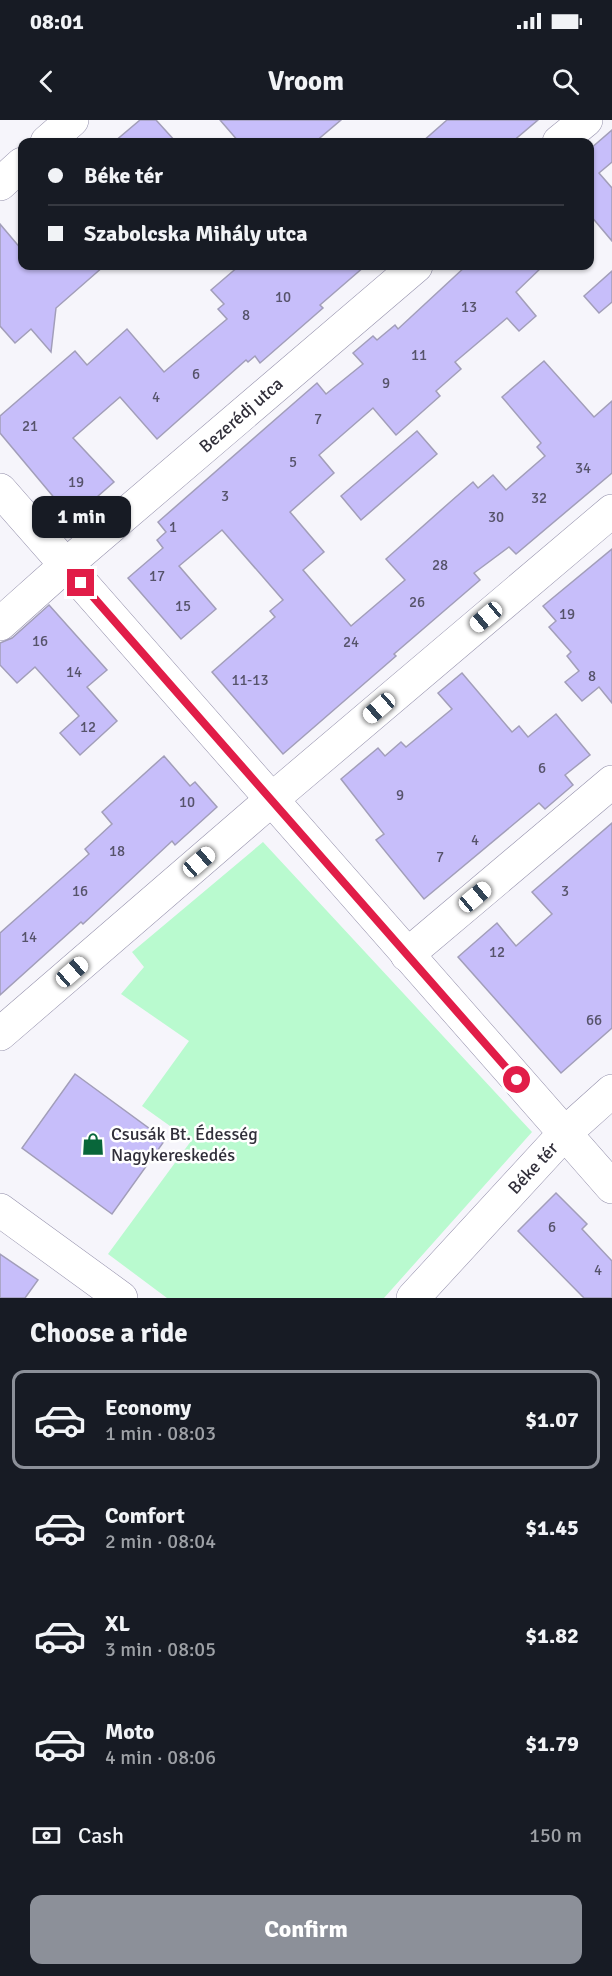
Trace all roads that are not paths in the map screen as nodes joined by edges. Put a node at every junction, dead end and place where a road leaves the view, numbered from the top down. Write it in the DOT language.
graph roads {
  1 [pos="72,120"];
  2 [pos="586,120"];
  3 [pos="52,138"];
  4 [pos="564,138"];
  5 [pos="18,168"];
  6 [pos="0,184"];
  7 [pos="411,270"];
  8 [pos="0,490"];
  9 [pos="612,511"];
  10 [pos="66,565"];
  11 [pos="0,624"];
  12 [pos="612,782"];
  13 [pos="271,800"];
  14 [pos="407,955"];
  15 [pos="0,1034"];
  16 [pos="612,1091"];
  17 [pos="564,1134"];
  18 [pos="612,1187"];
  19 [pos="0,1210"];
  20 [pos="121,1298"];
  21 [pos="412,1298"];
  1 -- 3 [label="street"];
  2 -- 4 [label="street"];
  5 -- 6 [label="street"];
  7 -- 10 [label="street, Bezerédj utca"];
  8 -- 10 [label="street, Béke tér"];
  9 -- 13 [label="street"];
  10 -- 11 [label="street, Bezerédj utca"];
  10 -- 13 [label="street, Béke tér"];
  12 -- 14 [label="street"];
  13 -- 14 [label="street, Béke tér"];
  13 -- 15 [label="street"];
  14 -- 17 [label="street, Béke tér"];
  16 -- 17 [label="street"];
  17 -- 18 [label="street"];
  17 -- 21 [label="street, Béke tér"];
  19 -- 20 [label="street"];
}
